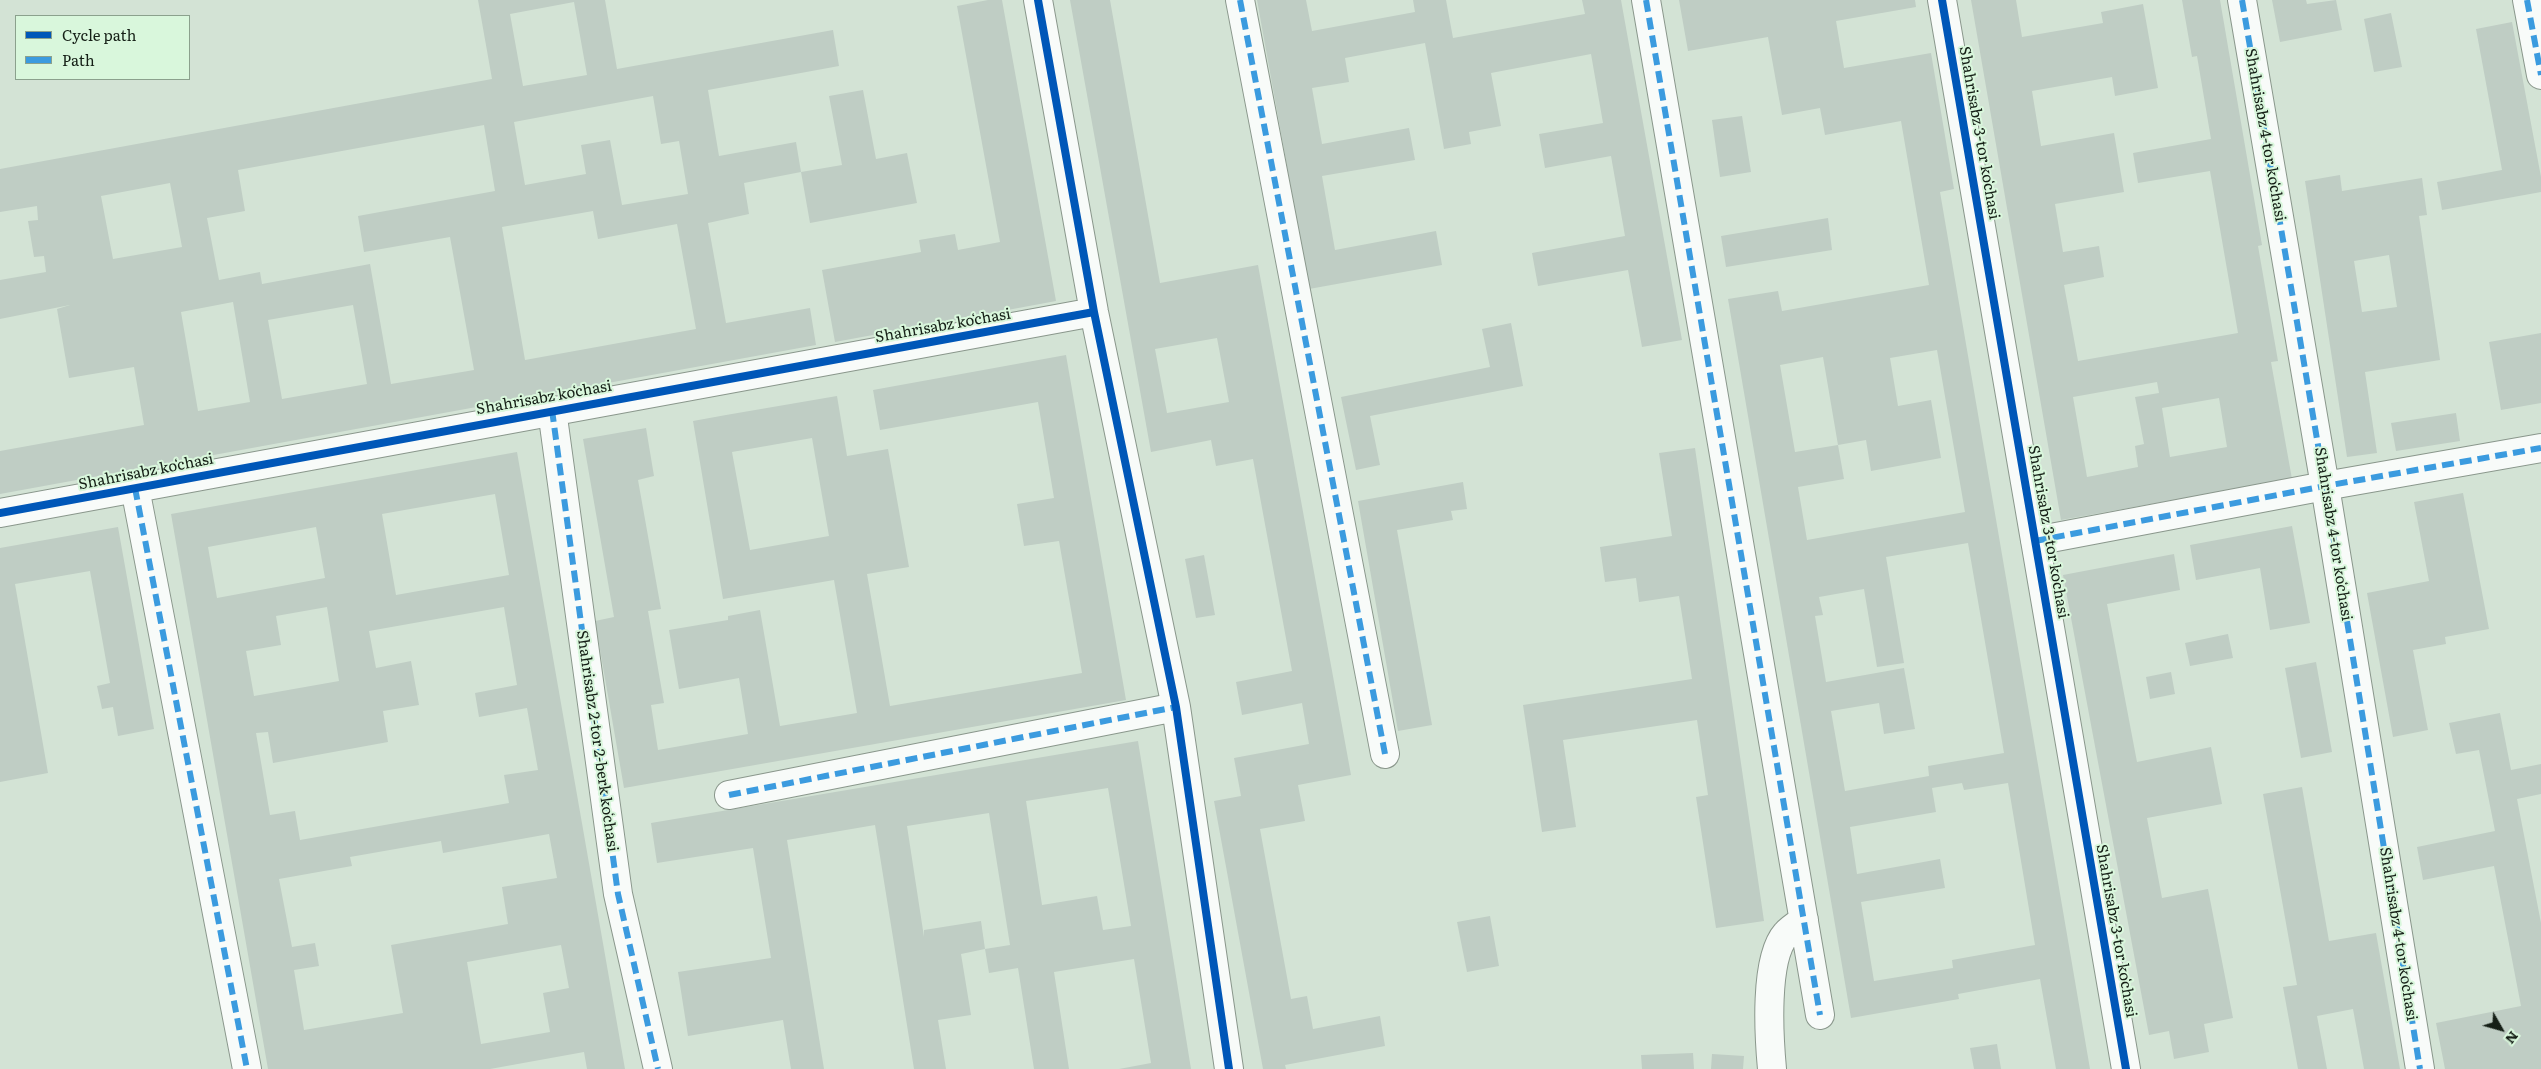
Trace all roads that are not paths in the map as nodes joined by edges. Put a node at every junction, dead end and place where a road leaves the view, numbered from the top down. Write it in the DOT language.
graph roads {
  1 [pos="1038,0"];
  2 [pos="1240,0"];
  3 [pos="1646,0"];
  4 [pos="1942,0"];
  5 [pos="2242,0"];
  6 [pos="2527,0"];
  7 [pos="2541,75"];
  8 [pos="1094,312"];
  9 [pos="552,410"];
  10 [pos="2541,448"];
  11 [pos="2325,486"];
  12 [pos="135,488"];
  13 [pos="0,513"];
  14 [pos="2035,541"];
  15 [pos="1176,707"];
  16 [pos="1385,754"];
  17 [pos="729,796"];
  18 [pos="1804,920"];
  19 [pos="1820,1015"];
  20 [pos="247,1069"];
  21 [pos="658,1069"];
  22 [pos="1229,1069"];
  23 [pos="1772,1069"];
  24 [pos="2126,1069"];
  25 [pos="2420,1069"];
  1 -- 8 [label="street"];
  2 -- 16 [label="street"];
  3 -- 18 [label="street"];
  4 -- 14 [label="street, Shahrisabz 3-tor koʻchasi"];
  5 -- 11 [label="street, Shahrisabz 4-tor koʻchasi"];
  6 -- 7 [label="street"];
  8 -- 9 [label="street, Shahrisabz koʻchasi"];
  8 -- 15 [label="street"];
  9 -- 12 [label="street, Shahrisabz koʻchasi"];
  9 -- 21 [label="street, Shahrisabz 2-tor 2-berk koʻchasi"];
  10 -- 11 [label="street"];
  11 -- 14 [label="street"];
  11 -- 25 [label="street, Shahrisabz 4-tor koʻchasi"];
  12 -- 13 [label="street, Shahrisabz koʻchasi"];
  12 -- 20 [label="street"];
  14 -- 24 [label="street, Shahrisabz 3-tor koʻchasi"];
  15 -- 17 [label="street"];
  15 -- 22 [label="street"];
  18 -- 19 [label="street"];
  18 -- 23 [label="street"];
}
